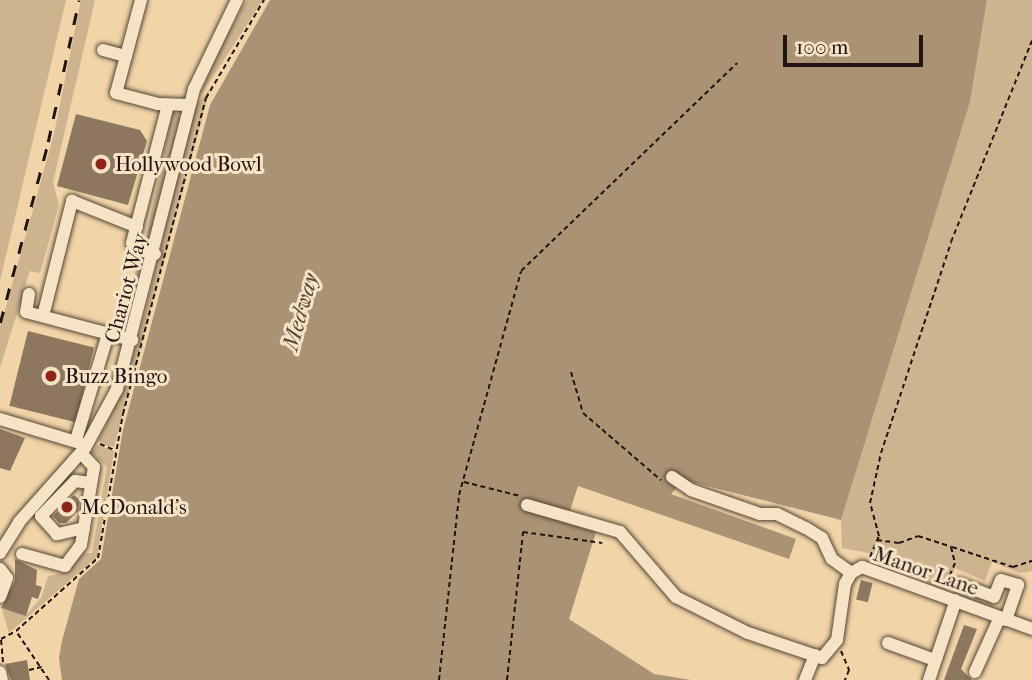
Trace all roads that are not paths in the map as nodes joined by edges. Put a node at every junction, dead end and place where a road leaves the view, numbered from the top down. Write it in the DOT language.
graph roads {
  1 [pos="141,0"];
  2 [pos="238,2"];
  3 [pos="103,50"];
  4 [pos="126,56"];
  5 [pos="168,104"];
  6 [pos="189,105"];
  7 [pos="137,227"];
  8 [pos="155,254"];
  9 [pos="29,294"];
  10 [pos="43,316"];
  11 [pos="108,334"];
  12 [pos="132,340"];
  13 [pos="0,419"];
  14 [pos="84,445"];
  15 [pos="668,480"];
  16 [pos="91,483"];
  17 [pos="527,505"];
  18 [pos="84,528"];
  19 [pos="0,553"];
  20 [pos="22,554"];
  21 [pos="0,569"];
  22 [pos="850,573"];
  23 [pos="959,584"];
  24 [pos="0,597"];
  25 [pos="956,600"];
  26 [pos="1003,619"];
  27 [pos="1032,629"];
  28 [pos="888,643"];
  29 [pos="815,655"];
  30 [pos="936,660"];
  31 [pos="975,672"];
  32 [pos="805,680"];
  33 [pos="929,680"];
  1 -- 4 [label="street"];
  2 -- 6 [label="street, Chariot Way"];
  3 -- 4 [label="street"];
  4 -- 5 [label="street"];
  5 -- 6 [label="street"];
  5 -- 7 [label="street"];
  6 -- 8 [label="street, Chariot Way"];
  7 -- 8 [label="street"];
  7 -- 10 [label="street"];
  8 -- 12 [label="street, Chariot Way"];
  9 -- 10 [label="street"];
  10 -- 11 [label="street"];
  11 -- 12 [label="street"];
  11 -- 14 [label="street"];
  12 -- 14 [label="street, Chariot Way"];
  13 -- 14 [label="street"];
  14 -- 16 [label="street"];
  14 -- 19 [label="street, Chariot Way"];
  15 -- 22 [label="street"];
  16 -- 18 [label="street"];
  16 -- 18 [label="street"];
  17 -- 29 [label="street"];
  18 -- 20 [label="street"];
  21 -- 24 [label="street"];
  22 -- 25 [label="street, Manor Lane"];
  22 -- 29 [label="street, Manor Lane"];
  23 -- 26 [label="street"];
  25 -- 26 [label="street, Manor Lane"];
  25 -- 30 [label="street"];
  26 -- 27 [label="street, Manor Lane"];
  26 -- 31 [label="street"];
  28 -- 30 [label="street"];
  29 -- 32 [label="street"];
  30 -- 33 [label="street"];
}
